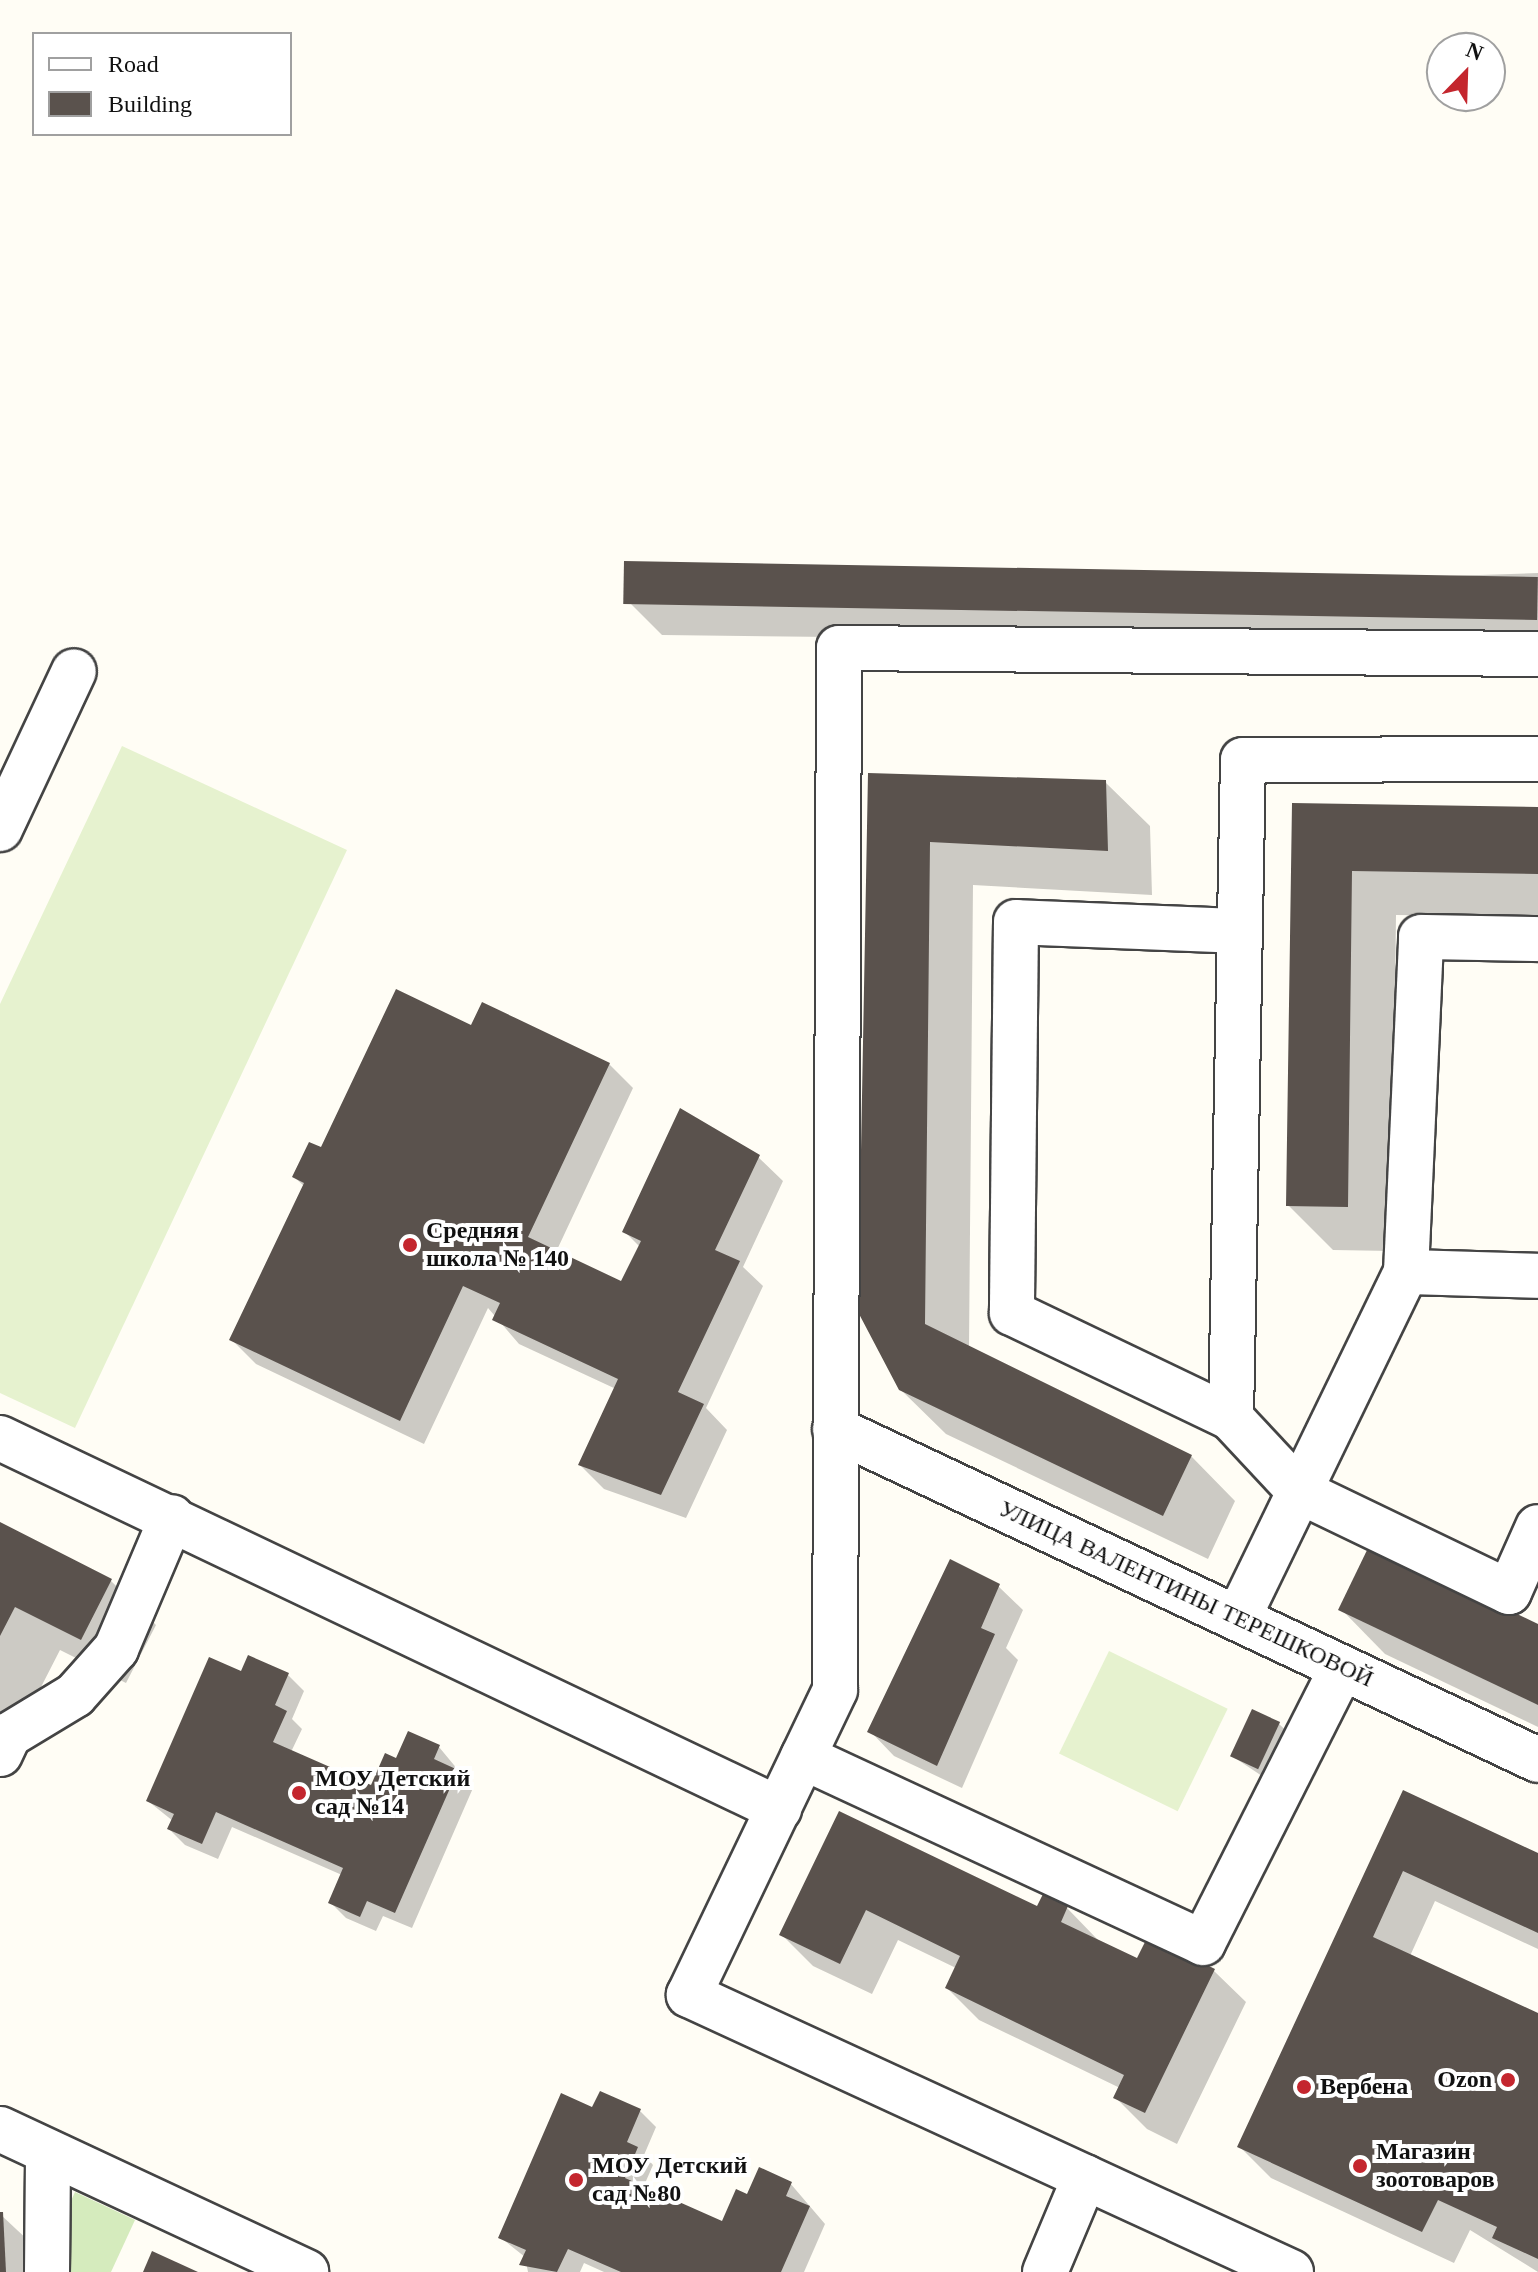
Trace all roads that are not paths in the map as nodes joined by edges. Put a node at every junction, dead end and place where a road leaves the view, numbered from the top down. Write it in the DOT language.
graph roads {
  1 [pos="1538,654"];
  2 [pos="74,671"];
  3 [pos="1538,759"];
  4 [pos="0,829"];
  5 [pos="1239,931"];
  6 [pos="1538,939"];
  7 [pos="1406,1272"];
  8 [pos="1538,1276"];
  9 [pos="1231,1418"];
  10 [pos="835,1429"];
  11 [pos="0,1438"];
  12 [pos="1299,1491"];
  13 [pos="172,1517"];
  14 [pos="1538,1527"];
  15 [pos="1238,1618"];
  16 [pos="1342,1668"];
  17 [pos="0,1754"];
  18 [pos="803,1757"];
  19 [pos="1538,1760"];
  20 [pos="779,1809"];
  21 [pos="0,2129"];
  22 [pos="48,2152"];
  23 [pos="1085,2177"];
  24 [pos="1058,2266"];
  25 [pos="47,2272"];
  26 [pos="306,2272"];
  27 [pos="1291,2272"];
  1 -- 10 [label="street"];
  2 -- 4 [label="street"];
  3 -- 5 [label="street"];
  5 -- 9 [label="street"];
  5 -- 9 [label="street"];
  6 -- 7 [label="street"];
  7 -- 8 [label="street"];
  7 -- 12 [label="street"];
  9 -- 12 [label="street"];
  10 -- 15 [label="street, УЛИЦА ВАЛЕНТИНЫ ТЕРЕШКОВОЙ"];
  10 -- 18 [label="street"];
  11 -- 13 [label="street"];
  12 -- 14 [label="street"];
  12 -- 15 [label="street"];
  13 -- 17 [label="street"];
  13 -- 20 [label="street"];
  15 -- 16 [label="street, УЛИЦА ВАЛЕНТИНЫ ТЕРЕШКОВОЙ"];
  16 -- 18 [label="street"];
  16 -- 19 [label="street, УЛИЦА ВАЛЕНТИНЫ ТЕРЕШКОВОЙ"];
  18 -- 20 [label="street"];
  20 -- 23 [label="street"];
  21 -- 22 [label="street"];
  22 -- 25 [label="street"];
  22 -- 26 [label="street"];
  23 -- 24 [label="street"];
  23 -- 27 [label="street"];
}
